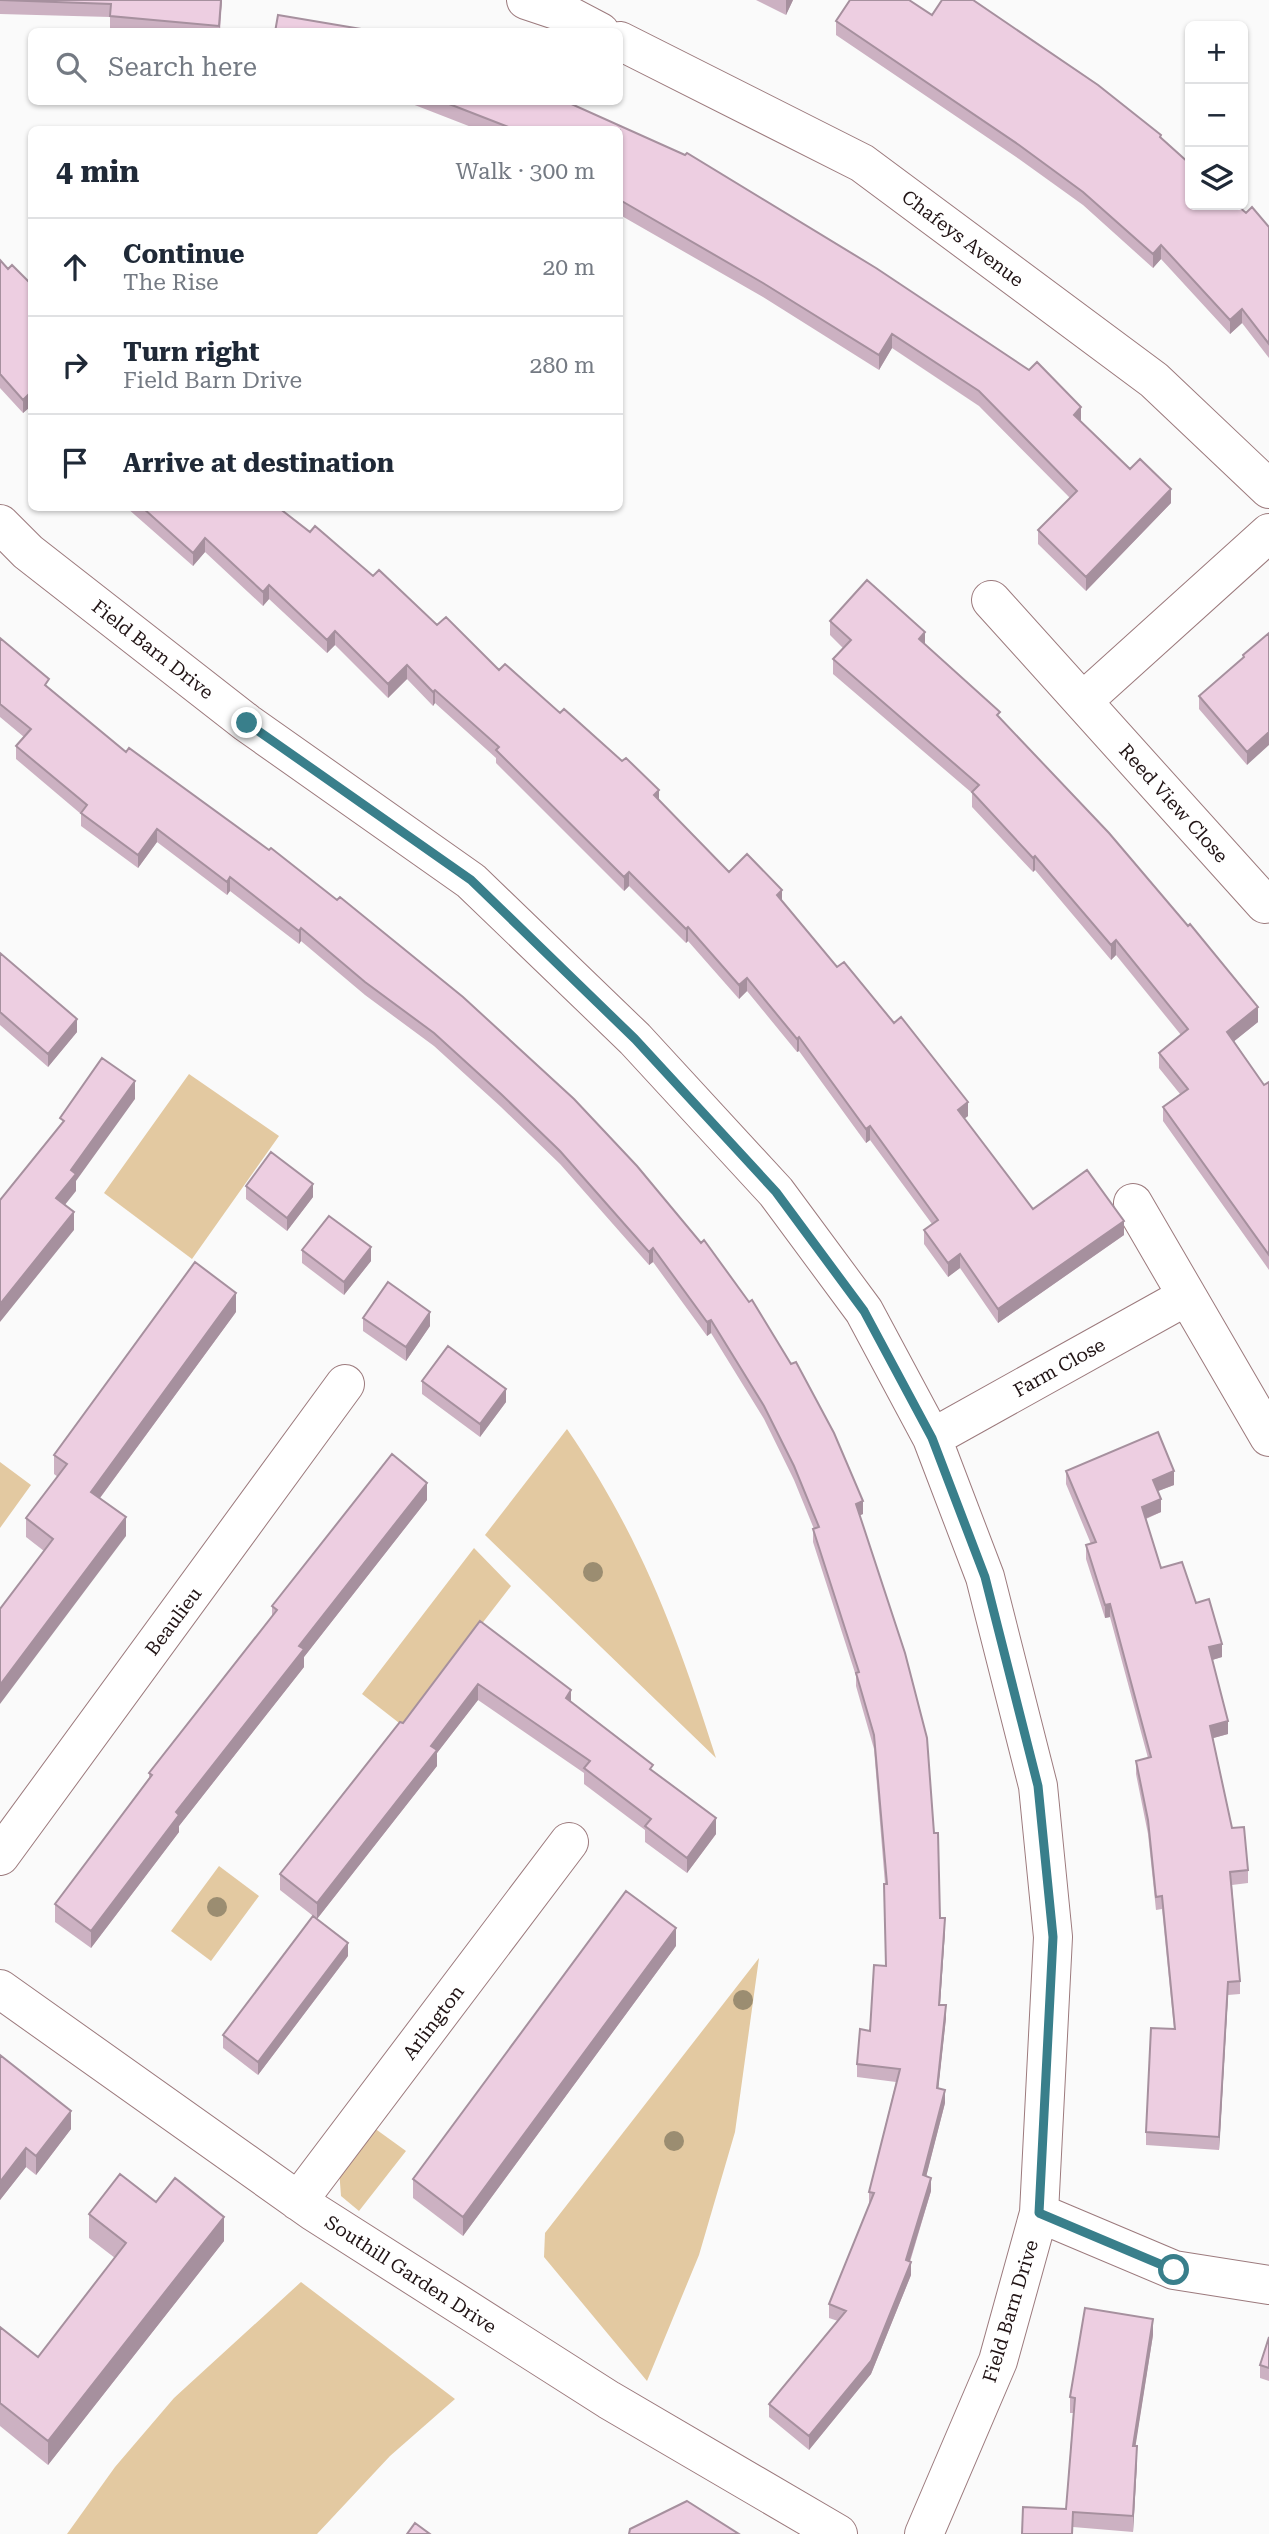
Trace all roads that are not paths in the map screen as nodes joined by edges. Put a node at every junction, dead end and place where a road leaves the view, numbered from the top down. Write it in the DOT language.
graph roads {
  1 [pos="526,0"];
  2 [pos="592,28"];
  3 [pos="623,43"];
  4 [pos="1269,489"];
  5 [pos="0,524"];
  6 [pos="1269,533"];
  7 [pos="990,600"];
  8 [pos="1083,701"];
  9 [pos="1265,904"];
  10 [pos="1133,1203"];
  11 [pos="1187,1296"];
  12 [pos="345,1384"];
  13 [pos="1269,1437"];
  14 [pos="932,1438"];
  15 [pos="569,1842"];
  16 [pos="0,1856"];
  17 [pos="0,1989"];
  18 [pos="298,2202"];
  19 [pos="1039,2213"];
  20 [pos="1269,2285"];
  21 [pos="838,2534"];
  22 [pos="924,2534"];
  1 -- 2 [label="street"];
  3 -- 4 [label="street, Chafeys Avenue"];
  5 -- 14 [label="street, Field Barn Drive"];
  6 -- 8 [label="street"];
  7 -- 8 [label="street, Reed View Close"];
  8 -- 9 [label="street, Reed View Close"];
  10 -- 11 [label="street"];
  11 -- 13 [label="street"];
  11 -- 14 [label="street, Farm Close"];
  12 -- 16 [label="street, Beaulieu"];
  14 -- 19 [label="street, Field Barn Drive"];
  15 -- 18 [label="street, Arlington"];
  17 -- 18 [label="street, Southill Garden Drive"];
  18 -- 21 [label="street, Southill Garden Drive"];
  19 -- 20 [label="street"];
  19 -- 22 [label="street, Field Barn Drive"];
}
